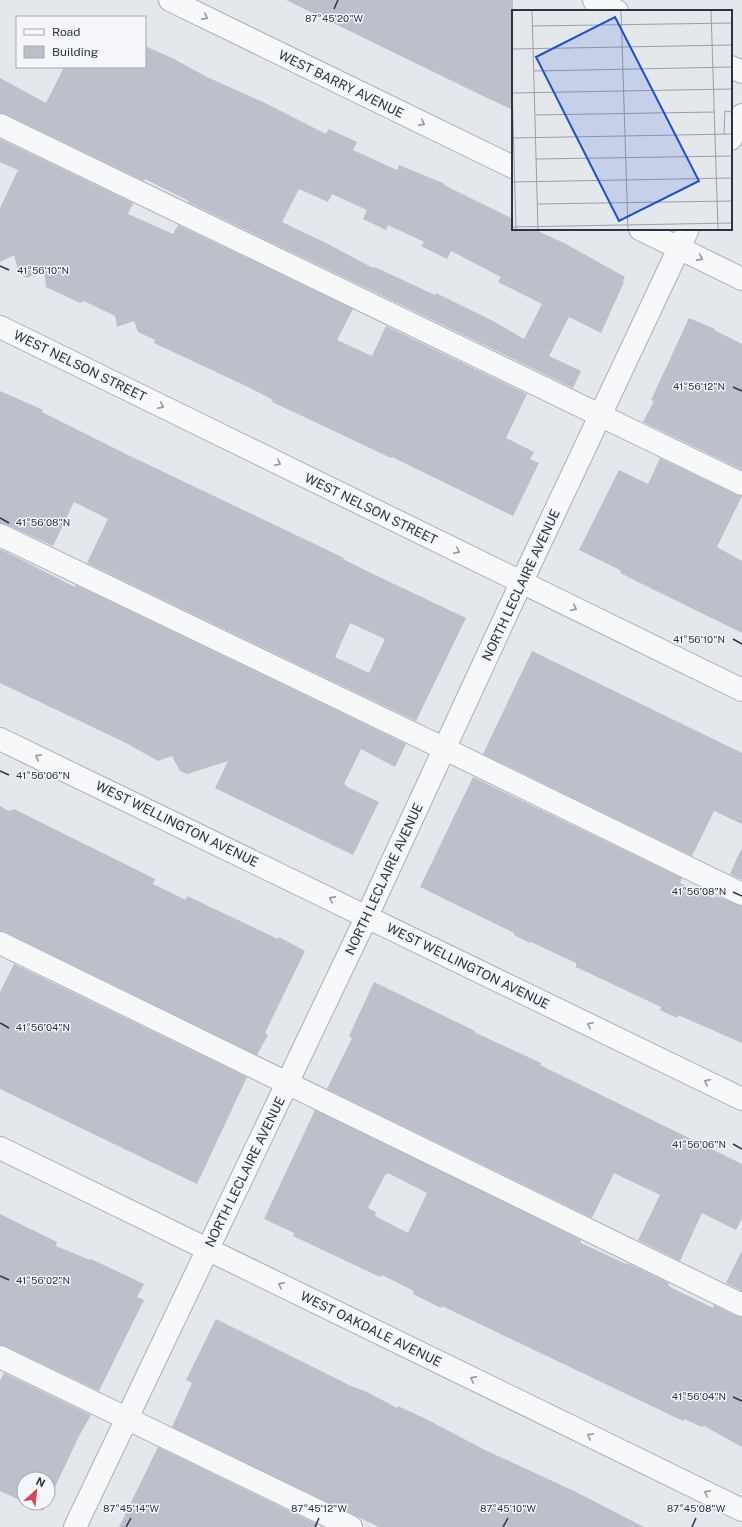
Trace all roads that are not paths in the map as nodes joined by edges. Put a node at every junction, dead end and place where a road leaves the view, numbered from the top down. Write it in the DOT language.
graph roads {
  1 [pos="170,0"];
  2 [pos="594,0"];
  3 [pos="615,10"];
  4 [pos="732,67"];
  5 [pos="742,72"];
  6 [pos="742,116"];
  7 [pos="0,125"];
  8 [pos="732,137"];
  9 [pos="512,167"];
  10 [pos="645,230"];
  11 [pos="684,238"];
  12 [pos="742,279"];
  13 [pos="0,327"];
  14 [pos="600,415"];
  15 [pos="742,484"];
  16 [pos="0,535"];
  17 [pos="522,582"];
  18 [pos="742,690"];
  19 [pos="0,739"];
  20 [pos="445,749"];
  21 [pos="742,894"];
  22 [pos="367,916"];
  23 [pos="0,943"];
  24 [pos="287,1084"];
  25 [pos="742,1099"];
  26 [pos="0,1148"];
  27 [pos="207,1249"];
  28 [pos="742,1305"];
  29 [pos="0,1357"];
  30 [pos="127,1419"];
  31 [pos="742,1510"];
  32 [pos="75,1527"];
  33 [pos="350,1527"];
  1 -- 9 [label="street, WEST BARRY AVENUE, one-way"];
  2 -- 3 [label="street"];
  4 -- 5 [label="street"];
  6 -- 8 [label="street"];
  7 -- 14 [label="street"];
  10 -- 11 [label="street"];
  11 -- 12 [label="street, one-way"];
  11 -- 14 [label="street, NORTH LECLAIRE AVENUE"];
  13 -- 17 [label="street, WEST NELSON STREET, one-way"];
  14 -- 15 [label="street"];
  14 -- 17 [label="street, NORTH LECLAIRE AVENUE"];
  16 -- 20 [label="street"];
  17 -- 18 [label="street, WEST NELSON STREET, one-way"];
  17 -- 20 [label="street, NORTH LECLAIRE AVENUE"];
  22 -- 19 [label="street, WEST WELLINGTON AVENUE, one-way"];
  20 -- 21 [label="street"];
  20 -- 22 [label="street, NORTH LECLAIRE AVENUE"];
  22 -- 24 [label="street, NORTH LECLAIRE AVENUE"];
  25 -- 22 [label="street, WEST WELLINGTON AVENUE, one-way"];
  23 -- 24 [label="street"];
  24 -- 27 [label="street, NORTH LECLAIRE AVENUE"];
  24 -- 28 [label="street"];
  26 -- 27 [label="street, WEST OAKDALE AVENUE"];
  27 -- 30 [label="street, NORTH LECLAIRE AVENUE"];
  31 -- 27 [label="street, WEST OAKDALE AVENUE, one-way"];
  29 -- 30 [label="street"];
  30 -- 32 [label="street, NORTH LECLAIRE AVENUE"];
  30 -- 33 [label="street"];
}
